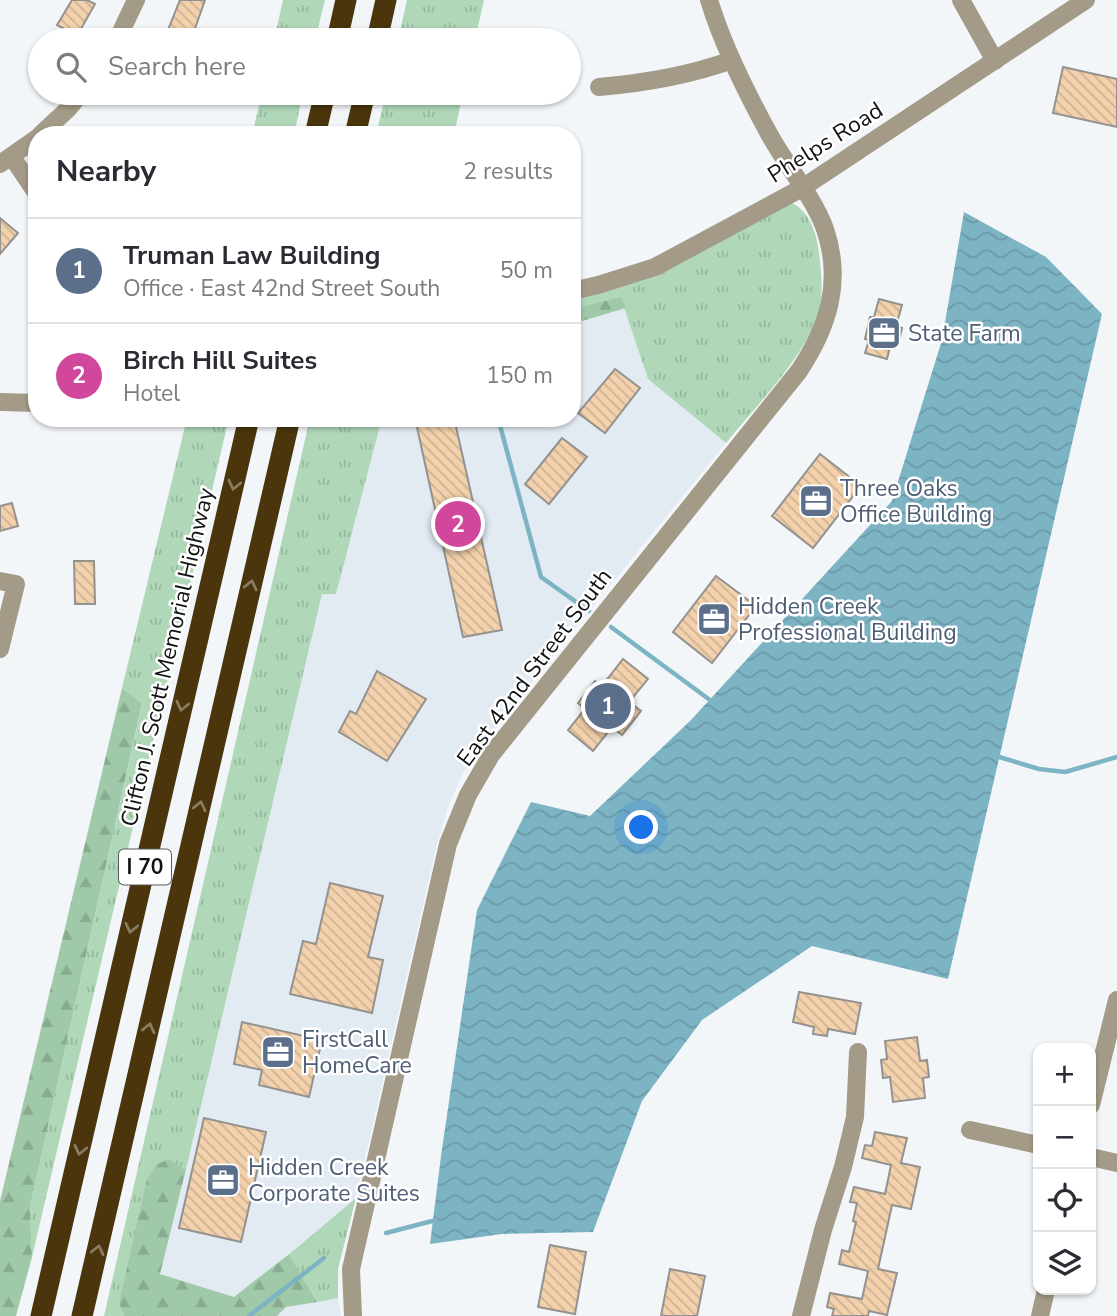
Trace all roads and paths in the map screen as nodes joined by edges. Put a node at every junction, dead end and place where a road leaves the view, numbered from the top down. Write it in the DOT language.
graph roads {
  1 [pos="136,0"];
  2 [pos="346,0"];
  3 [pos="386,0"];
  4 [pos="709,0"];
  5 [pos="961,0"];
  6 [pos="1086,0"];
  7 [pos="123,28"];
  8 [pos="340,28"];
  9 [pos="380,28"];
  10 [pos="732,60"];
  11 [pos="995,61"];
  12 [pos="599,88"];
  13 [pos="71,105"];
  14 [pos="322,105"];
  15 [pos="362,105"];
  16 [pos="49,126"];
  17 [pos="317,126"];
  18 [pos="357,126"];
  19 [pos="28,144"];
  20 [pos="6,160"];
  21 [pos="28,184"];
  22 [pos="802,188"];
  23 [pos="581,288"];
  24 [pos="0,402"];
  25 [pos="28,403"];
  26 [pos="247,427"];
  27 [pos="288,427"];
  28 [pos="8,582"];
  29 [pos="0,649"];
  30 [pos="1117,1000"];
  31 [pos="858,1052"];
  32 [pos="1096,1085"];
  33 [pos="970,1130"];
  34 [pos="1033,1144"];
  35 [pos="1096,1158"];
  36 [pos="1117,1163"];
  37 [pos="1045,1295"];
  38 [pos="41,1316"];
  39 [pos="82,1316"];
  40 [pos="353,1316"];
  41 [pos="801,1316"];
  42 [pos="1040,1316"];
  1 -- 7 [label="street"];
  2 -- 8 [label="highway"];
  3 -- 9 [label="highway"];
  4 -- 10 [label="street, East 42nd Street South"];
  5 -- 11 [label="street"];
  6 -- 11 [label="street, Phelps Road"];
  10 -- 12 [label="street"];
  10 -- 22 [label="street, East 42nd Street South"];
  11 -- 22 [label="street, Phelps Road"];
  13 -- 16 [label="street"];
  14 -- 17 [label="highway"];
  15 -- 18 [label="highway"];
  19 -- 20 [label="street"];
  20 -- 21 [label="street"];
  22 -- 23 [label="street, Phelps Road"];
  22 -- 40 [label="street, East 42nd Street South"];
  24 -- 25 [label="street"];
  26 -- 38 [label="highway, Clifton J. Scott Memorial Highway / I 70, one-way"];
  39 -- 27 [label="highway, I 70, one-way"];
  28 -- 29 [label="street"];
  30 -- 32 [label="street"];
  31 -- 41 [label="street"];
  33 -- 34 [label="street"];
  35 -- 36 [label="street"];
  37 -- 42 [label="street"];
}
